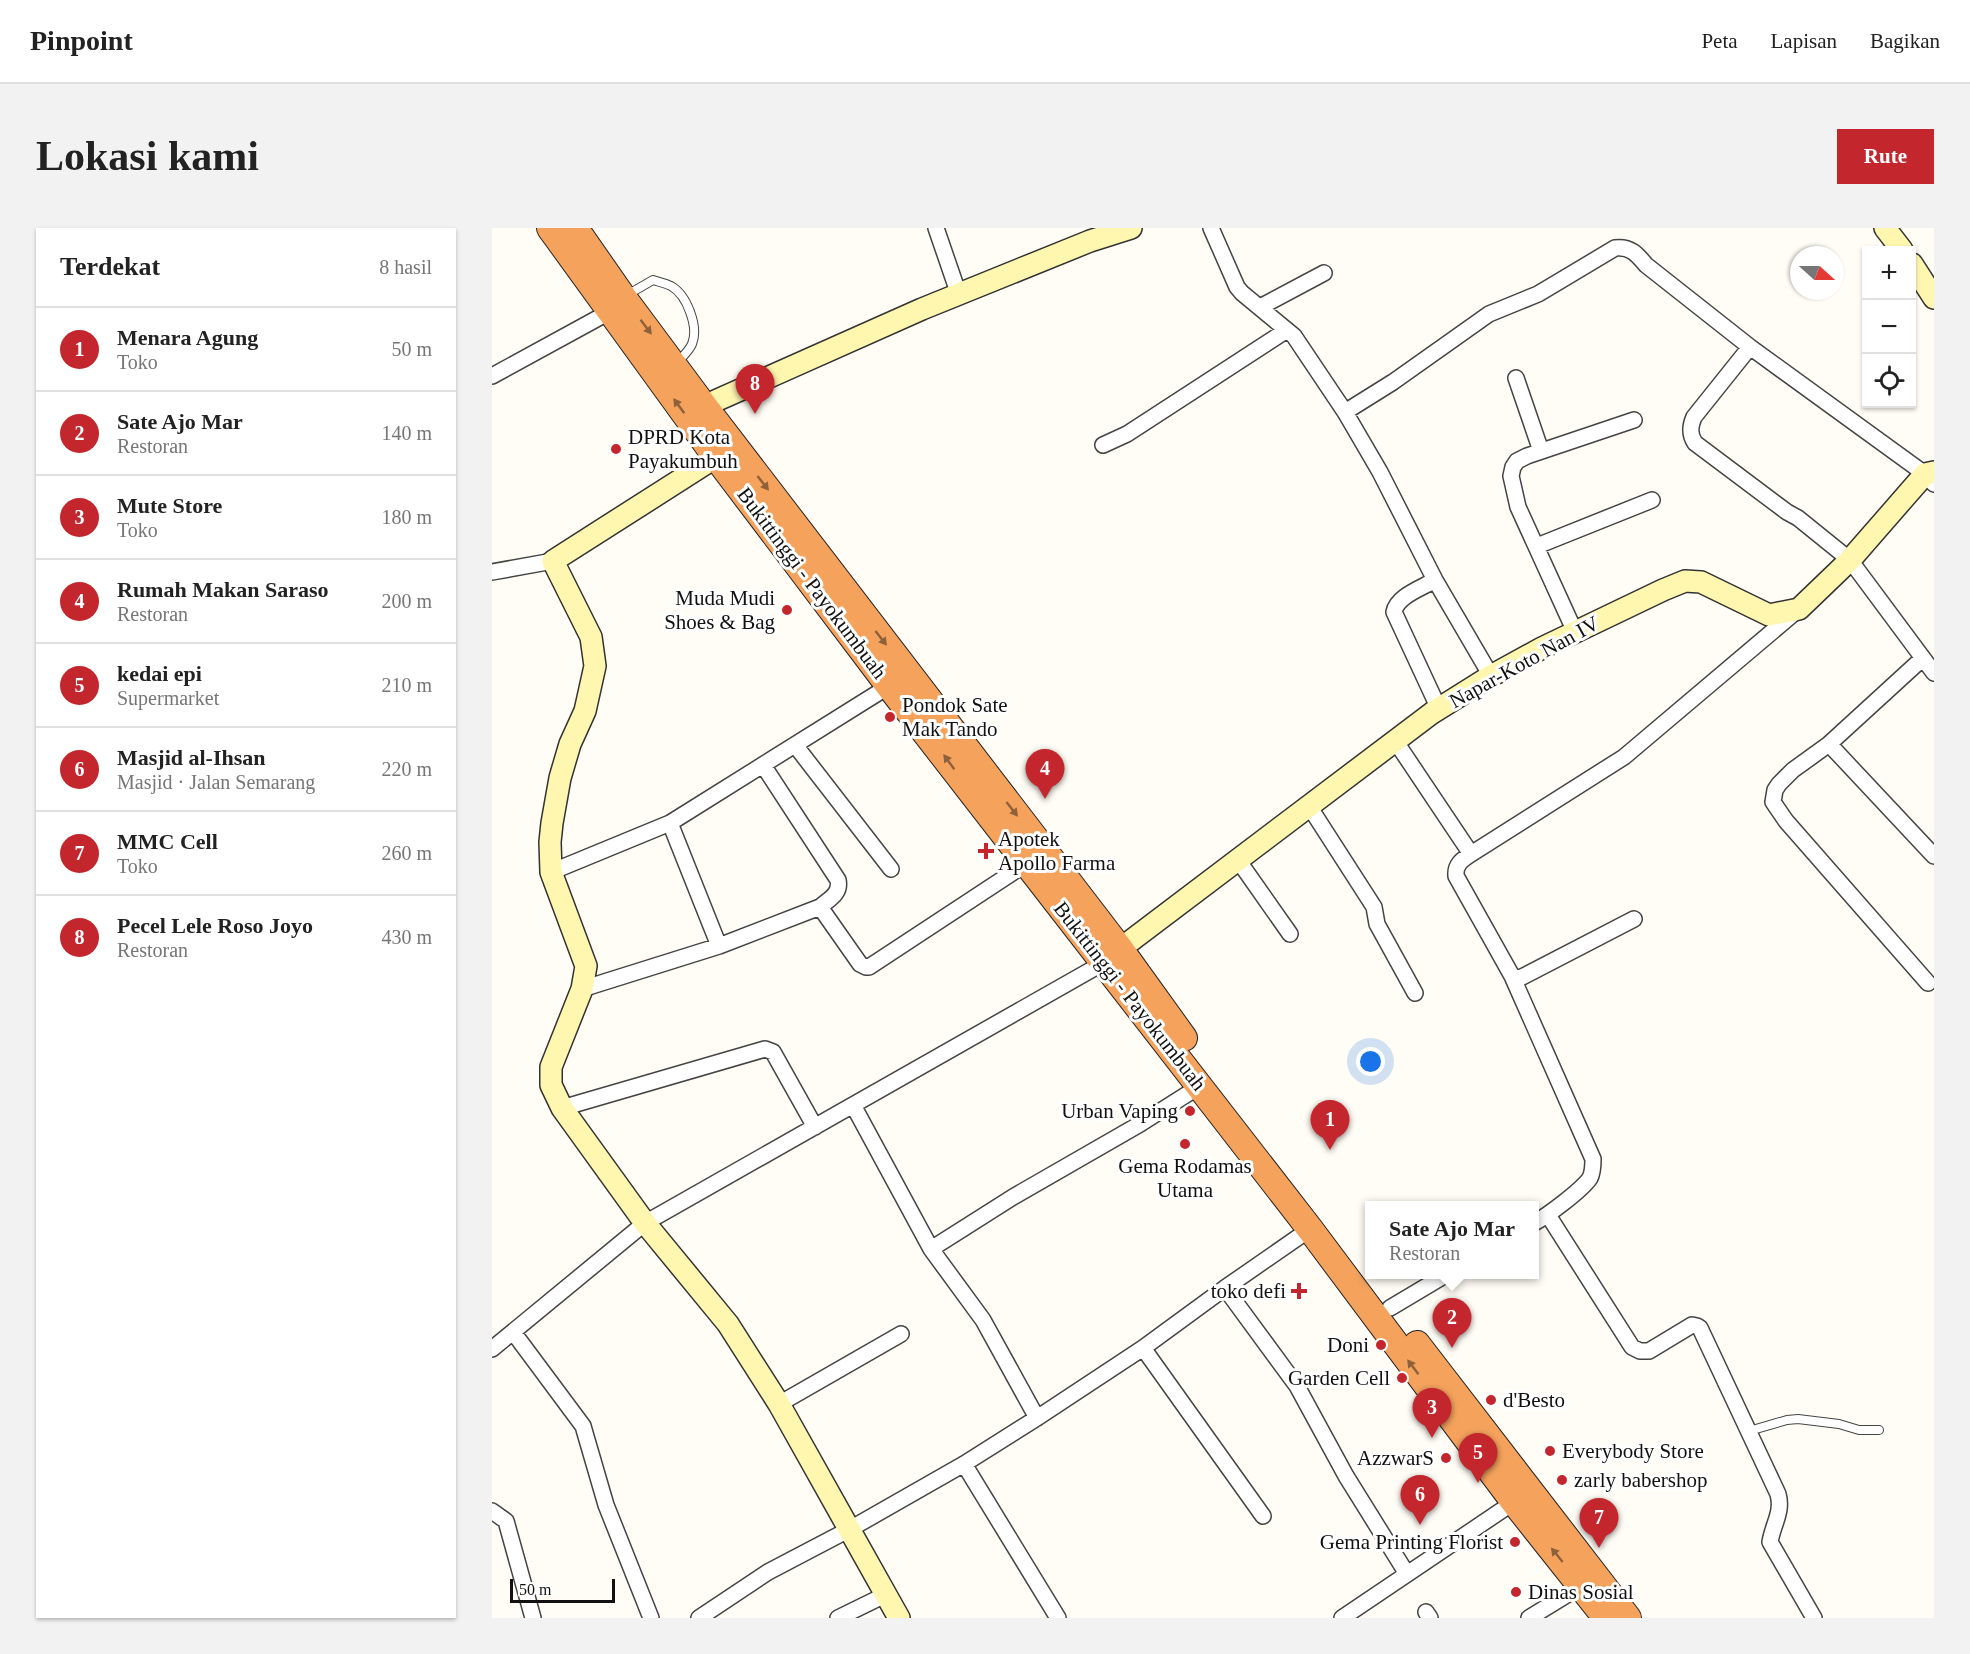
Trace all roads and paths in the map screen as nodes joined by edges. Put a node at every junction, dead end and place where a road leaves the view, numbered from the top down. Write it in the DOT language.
graph roads {
  1 [pos="550,228"];
  2 [pos="575,228"];
  3 [pos="936,228"];
  4 [pos="1131,228"];
  5 [pos="1211,228"];
  6 [pos="1885,228"];
  7 [pos="1899,246"];
  8 [pos="1916,271"];
  9 [pos="1324,273"];
  10 [pos="959,295"];
  11 [pos="1934,298"];
  12 [pos="617,304"];
  13 [pos="1260,308"];
  14 [pos="1287,330"];
  15 [pos="1750,347"];
  16 [pos="675,366"];
  17 [pos="492,376"];
  18 [pos="1516,378"];
  19 [pos="704,406"];
  20 [pos="1345,412"];
  21 [pos="1634,420"];
  22 [pos="1103,445"];
  23 [pos="1541,451"];
  24 [pos="716,457"];
  25 [pos="1931,477"];
  26 [pos="1652,500"];
  27 [pos="1537,546"];
  28 [pos="1850,560"];
  29 [pos="554,561"];
  30 [pos="492,572"];
  31 [pos="1434,580"];
  32 [pos="1799,609"];
  33 [pos="1575,632"];
  34 [pos="1923,658"];
  35 [pos="1934,673"];
  36 [pos="1491,676"];
  37 [pos="889,686"];
  38 [pos="1438,709"];
  39 [pos="939,730"];
  40 [pos="1396,742"];
  41 [pos="1829,744"];
  42 [pos="795,745"];
  43 [pos="763,765"];
  44 [pos="979,784"];
  45 [pos="1309,806"];
  46 [pos="670,823"];
  47 [pos="1471,854"];
  48 [pos="1934,856"];
  49 [pos="1238,860"];
  50 [pos="1027,864"];
  51 [pos="891,869"];
  52 [pos="551,872"];
  53 [pos="820,907"];
  54 [pos="1634,919"];
  55 [pos="1290,934"];
  56 [pos="719,946"];
  57 [pos="1112,956"];
  58 [pos="1512,976"];
  59 [pos="1928,983"];
  60 [pos="582,989"];
  61 [pos="1415,993"];
  62 [pos="1200,1086"];
  63 [pos="853,1105"];
  64 [pos="562,1108"];
  65 [pos="815,1127"];
  66 [pos="1548,1215"];
  67 [pos="1539,1220"];
  68 [pos="645,1222"];
  69 [pos="1310,1229"];
  70 [pos="931,1249"];
  71 [pos="1365,1275"];
  72 [pos="1368,1279"];
  73 [pos="1440,1279"];
  74 [pos="1225,1288"];
  75 [pos="1390,1308"];
  76 [pos="513,1332"];
  77 [pos="901,1334"];
  78 [pos="1143,1348"];
  79 [pos="492,1349"];
  80 [pos="779,1404"];
  81 [pos="1037,1418"];
  82 [pos="1879,1430"];
  83 [pos="1749,1431"];
  84 [pos="964,1464"];
  85 [pos="1514,1502"];
  86 [pos="492,1511"];
  87 [pos="1263,1516"];
  88 [pos="850,1529"];
  89 [pos="1407,1574"];
  90 [pos="1581,1586"];
  91 [pos="887,1594"];
  92 [pos="533,1618"];
  93 [pos="651,1618"];
  94 [pos="699,1618"];
  95 [pos="838,1618"];
  96 [pos="899,1618"];
  97 [pos="1058,1618"];
  98 [pos="1342,1618"];
  99 [pos="1529,1618"];
  100 [pos="1606,1618"];
  101 [pos="1628,1618"];
  102 [pos="1814,1618"];
  1 -- 12 [label="highway, Bukittinggi - Payokumbuah"];
  2 -- 12 [label="highway, Bukittinggi - Payokumbuah"];
  3 -- 10 [label="street"];
  4 -- 10 [label="street"];
  5 -- 13 [label="street"];
  6 -- 7 [label="street"];
  8 -- 11 [label="street"];
  9 -- 13 [label="street"];
  10 -- 19 [label="street"];
  12 -- 16 [label="highway, Bukittinggi - Payokumbuah, one-way"];
  12 -- 16 [label="lane"];
  12 -- 17 [label="street"];
  24 -- 12 [label="highway, Bukittinggi - Payokumbuah, one-way"];
  13 -- 14 [label="street"];
  14 -- 20 [label="street"];
  14 -- 22 [label="street"];
  15 -- 20 [label="street"];
  15 -- 25 [label="street"];
  15 -- 28 [label="street"];
  16 -- 19 [label="highway, Bukittinggi - Payokumbuah"];
  18 -- 23 [label="street"];
  19 -- 39 [label="highway, Bukittinggi - Payokumbuah, one-way"];
  20 -- 31 [label="street"];
  21 -- 23 [label="street"];
  23 -- 27 [label="street"];
  24 -- 29 [label="street"];
  24 -- 37 [label="highway, Bukittinggi - Payokumbuah"];
  25 -- 28 [label="street"];
  26 -- 27 [label="street"];
  27 -- 33 [label="street"];
  28 -- 32 [label="street"];
  28 -- 34 [label="street"];
  29 -- 30 [label="street"];
  29 -- 52 [label="street"];
  31 -- 36 [label="street"];
  31 -- 38 [label="street"];
  32 -- 33 [label="street, Napar-Koto Nan IV"];
  32 -- 47 [label="street"];
  33 -- 36 [label="street, Napar-Koto Nan IV"];
  34 -- 35 [label="street"];
  34 -- 41 [label="street"];
  36 -- 38 [label="street, Napar-Koto Nan IV"];
  37 -- 39 [label="highway, Bukittinggi - Payokumbuah"];
  37 -- 42 [label="street"];
  38 -- 40 [label="street, Napar-Koto Nan IV"];
  39 -- 44 [label="highway, Bukittinggi - Payokumbuah"];
  40 -- 45 [label="street, Napar-Koto Nan IV"];
  40 -- 47 [label="street"];
  41 -- 48 [label="street"];
  41 -- 59 [label="street"];
  42 -- 43 [label="street"];
  42 -- 51 [label="street"];
  43 -- 46 [label="street"];
  43 -- 53 [label="street"];
  44 -- 50 [label="highway, Bukittinggi - Payokumbuah"];
  44 -- 57 [label="highway, Bukittinggi - Payokumbuah, one-way"];
  45 -- 49 [label="street, Napar-Koto Nan IV"];
  45 -- 61 [label="street"];
  46 -- 52 [label="street"];
  46 -- 56 [label="street"];
  47 -- 58 [label="street"];
  49 -- 55 [label="street"];
  49 -- 57 [label="street, Napar-Koto Nan IV"];
  50 -- 53 [label="street"];
  50 -- 57 [label="highway, Bukittinggi - Payokumbuah"];
  52 -- 60 [label="street"];
  53 -- 56 [label="street"];
  54 -- 58 [label="street"];
  56 -- 60 [label="street"];
  57 -- 62 [label="highway, Bukittinggi - Payokumbuah"];
  57 -- 63 [label="street"];
  57 -- 71 [label="highway, Bukittinggi - Payokumbuah"];
  58 -- 66 [label="street"];
  60 -- 64 [label="street"];
  62 -- 69 [label="highway, Bukittinggi - Payokumbuah"];
  62 -- 70 [label="street"];
  63 -- 65 [label="street"];
  63 -- 70 [label="street"];
  64 -- 65 [label="street"];
  64 -- 68 [label="street"];
  65 -- 68 [label="street"];
  66 -- 67 [label="street"];
  66 -- 83 [label="street"];
  68 -- 76 [label="street"];
  68 -- 80 [label="street"];
  69 -- 74 [label="street"];
  85 -- 69 [label="highway, Bukittinggi - Payokumbuah, one-way"];
  70 -- 81 [label="street"];
  72 -- 75 [label="highway, Bukittinggi - Payokumbuah"];
  73 -- 75 [label="street"];
  74 -- 78 [label="street"];
  74 -- 89 [label="street"];
  75 -- 101 [label="highway, Bukittinggi - Payokumbuah"];
  76 -- 79 [label="street"];
  76 -- 93 [label="street"];
  77 -- 80 [label="street"];
  78 -- 81 [label="street"];
  78 -- 87 [label="street"];
  80 -- 88 [label="street"];
  81 -- 84 [label="street"];
  82 -- 83 [label="lane"];
  83 -- 102 [label="street"];
  84 -- 88 [label="street"];
  84 -- 97 [label="street"];
  85 -- 89 [label="street"];
  90 -- 85 [label="highway, Bukittinggi - Payokumbuah, one-way"];
  86 -- 92 [label="street"];
  88 -- 91 [label="street"];
  88 -- 94 [label="street"];
  89 -- 98 [label="street"];
  90 -- 99 [label="street"];
  90 -- 100 [label="highway, Bukittinggi - Payokumbuah"];
  91 -- 95 [label="street"];
  91 -- 96 [label="street"];
}
